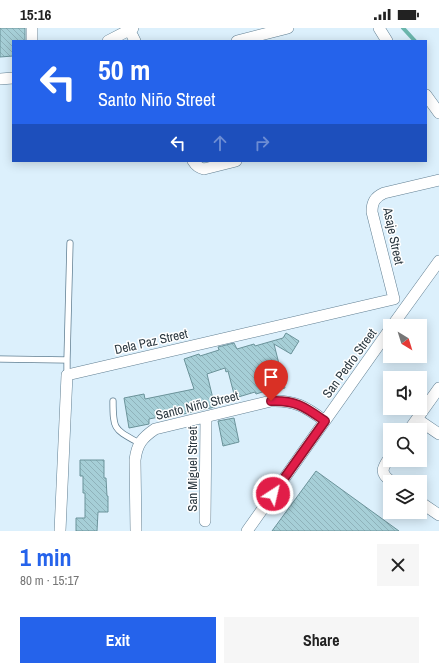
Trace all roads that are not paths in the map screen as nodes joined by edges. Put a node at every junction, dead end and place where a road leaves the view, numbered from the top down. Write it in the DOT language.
graph roads {
  1 [pos="32,28"];
  2 [pos="288,28"];
  3 [pos="378,28"];
  4 [pos="131,29"];
  5 [pos="32,40"];
  6 [pos="110,40"];
  7 [pos="135,40"];
  8 [pos="241,40"];
  9 [pos="386,40"];
  10 [pos="12,78"];
  11 [pos="0,79"];
  12 [pos="427,97"];
  13 [pos="434,111"];
  14 [pos="194,162"];
  15 [pos="232,162"];
  16 [pos="439,180"];
  17 [pos="70,244"];
  18 [pos="439,261"];
  19 [pos="394,299"];
  20 [pos="406,307"];
  21 [pos="397,319"];
  22 [pos="383,340"];
  23 [pos="0,359"];
  24 [pos="66,360"];
  25 [pos="67,375"];
  26 [pos="439,388"];
  27 [pos="113,401"];
  28 [pos="206,417"];
  29 [pos="417,419"];
  30 [pos="325,421"];
  31 [pos="414,423"];
  32 [pos="439,434"];
  33 [pos="139,443"];
  34 [pos="427,507"];
  35 [pos="439,515"];
  36 [pos="205,521"];
  37 [pos="60,531"];
  38 [pos="136,531"];
  39 [pos="247,531"];
  1 -- 5 [label="street"];
  2 -- 8 [label="street"];
  3 -- 9 [label="street"];
  4 -- 6 [label="street"];
  4 -- 7 [label="street"];
  10 -- 11 [label="street"];
  12 -- 13 [label="street"];
  14 -- 15 [label="street"];
  16 -- 19 [label="street, Asaje Street"];
  17 -- 24 [label="lane"];
  18 -- 20 [label="street, San Pedro Street"];
  19 -- 20 [label="street"];
  19 -- 25 [label="street, Dela Paz Street"];
  20 -- 21 [label="street, San Pedro Street"];
  22 -- 30 [label="street, San Pedro Street"];
  23 -- 24 [label="lane"];
  24 -- 25 [label="lane"];
  25 -- 37 [label="street"];
  26 -- 29 [label="street"];
  27 -- 33 [label="lane"];
  28 -- 30 [label="street, Santo Niño Street"];
  28 -- 33 [label="street, Santo Niño Street"];
  28 -- 36 [label="street, San Miguel Street"];
  29 -- 31 [label="street"];
  29 -- 32 [label="street"];
  30 -- 39 [label="street, San Pedro Street"];
  33 -- 38 [label="street"];
  34 -- 35 [label="street"];
}
